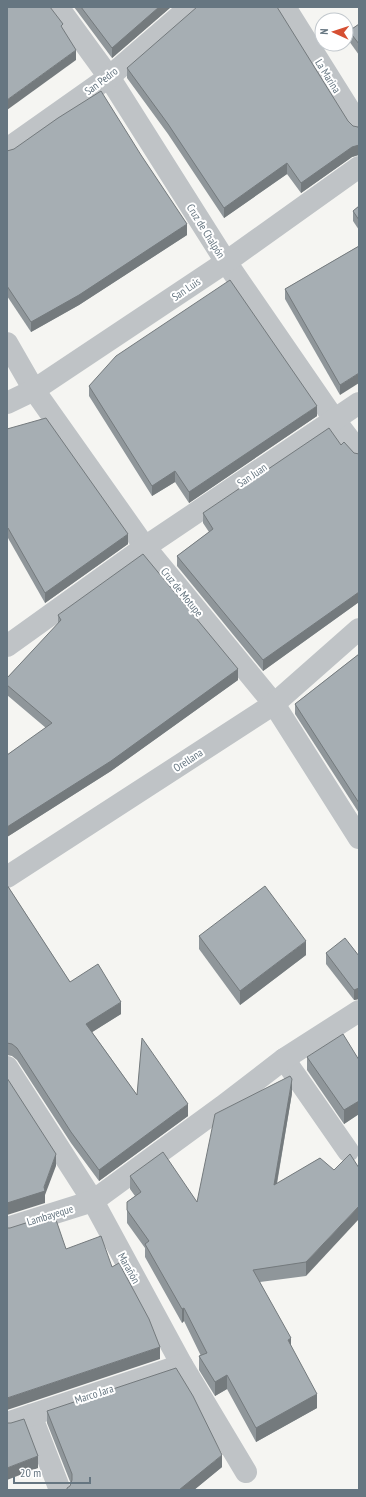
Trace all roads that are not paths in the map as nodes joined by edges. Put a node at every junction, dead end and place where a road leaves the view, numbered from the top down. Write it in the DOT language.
graph roads {
  1 [pos="58,7"];
  2 [pos="190,7"];
  3 [pos="285,7"];
  4 [pos="109,77"];
  5 [pos="359,125"];
  6 [pos="7,149"];
  7 [pos="359,167"];
  8 [pos="226,262"];
  9 [pos="7,343"];
  10 [pos="34,390"];
  11 [pos="7,403"];
  12 [pos="359,403"];
  13 [pos="334,419"];
  14 [pos="359,452"];
  15 [pos="146,547"];
  16 [pos="359,629"];
  17 [pos="7,646"];
  18 [pos="274,704"];
  19 [pos="359,838"];
  20 [pos="7,877"];
  21 [pos="359,1011"];
  22 [pos="284,1060"];
  23 [pos="7,1067"];
  24 [pos="348,1151"];
  25 [pos="93,1201"];
  26 [pos="7,1228"];
  27 [pos="182,1365"];
  28 [pos="31,1415"];
  29 [pos="7,1424"];
  30 [pos="246,1472"];
  31 [pos="60,1490"];
  1 -- 4 [label="street, Cruz de Chalpón"];
  2 -- 4 [label="street, San Pedro"];
  3 -- 5 [label="street, La Marina"];
  4 -- 6 [label="street, San Pedro"];
  4 -- 8 [label="street, Cruz de Chalpón"];
  7 -- 8 [label="street, San Luis"];
  8 -- 10 [label="street, San Luis"];
  8 -- 13 [label="street, Cruz de Chalpón"];
  9 -- 10 [label="street, Cruz de Motupe"];
  10 -- 11 [label="street, San Luis"];
  10 -- 15 [label="street, Cruz de Motupe"];
  12 -- 13 [label="street, San Juan"];
  13 -- 14 [label="street, Cruz de Chalpón"];
  13 -- 15 [label="street, San Juan"];
  15 -- 17 [label="street, San Juan"];
  15 -- 18 [label="street, Cruz de Motupe"];
  16 -- 18 [label="street, Orellana"];
  18 -- 19 [label="street, Cruz de Motupe"];
  18 -- 20 [label="street, Orellana"];
  21 -- 22 [label="street, Lambayeque"];
  22 -- 24 [label="street"];
  22 -- 25 [label="street, Lambayeque"];
  23 -- 25 [label="street, Marañón"];
  25 -- 26 [label="street, Lambayeque"];
  25 -- 27 [label="street, Marañón"];
  27 -- 28 [label="street, Marco Jara"];
  27 -- 30 [label="street, Marañón"];
  28 -- 29 [label="street, Marco Jara"];
  28 -- 31 [label="street"];
}
